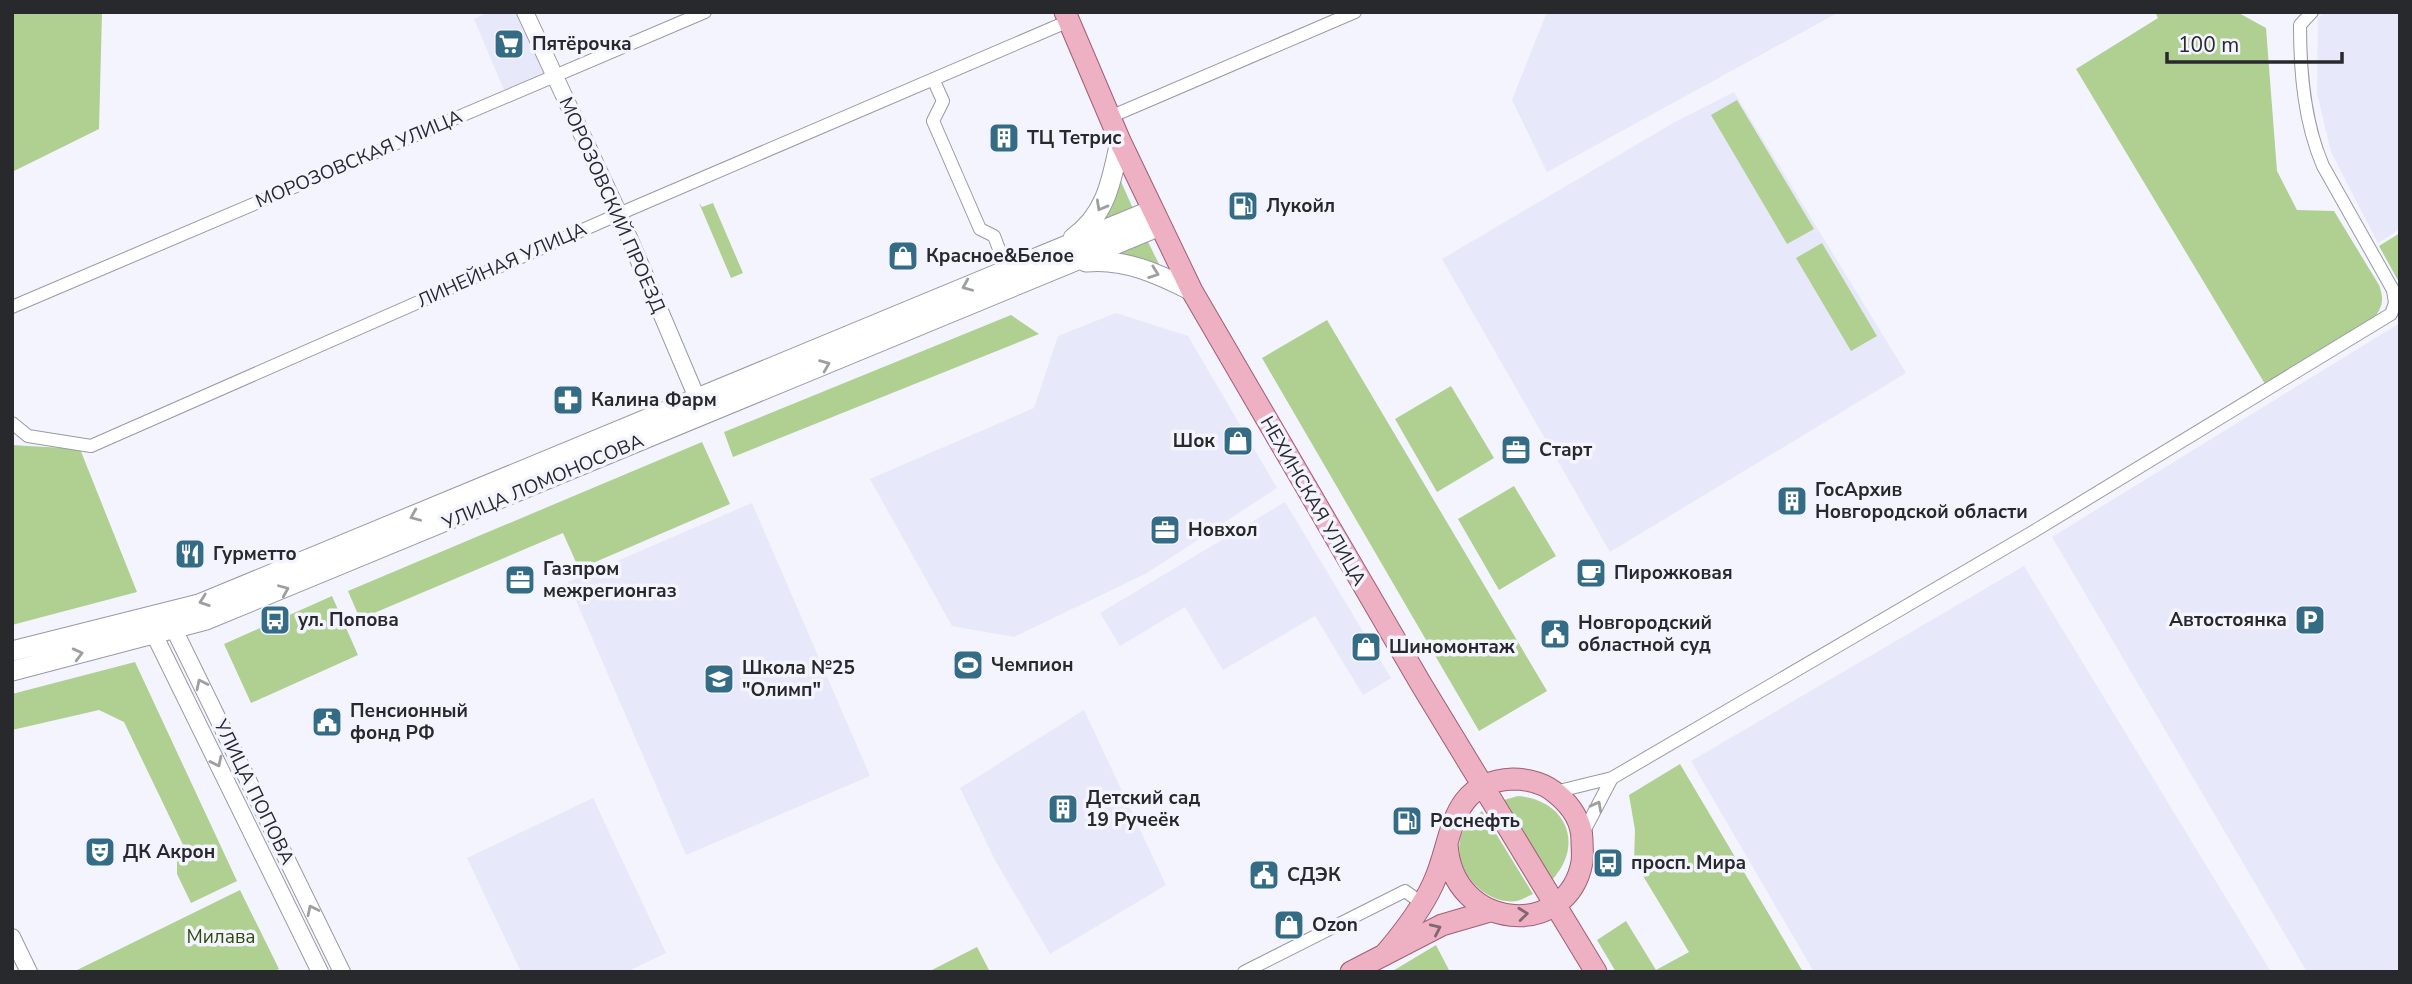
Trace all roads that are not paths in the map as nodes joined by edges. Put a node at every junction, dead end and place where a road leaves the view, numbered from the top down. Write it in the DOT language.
graph roads {
  1 [pos="525,12"];
  2 [pos="705,12"];
  3 [pos="1355,12"];
  4 [pos="2312,12"];
  5 [pos="1067,16"];
  6 [pos="553,76"];
  7 [pos="933,79"];
  8 [pos="1110,117"];
  9 [pos="1120,141"];
  10 [pos="619,214"];
  11 [pos="1156,218"];
  12 [pos="1059,258"];
  13 [pos="1007,270"];
  14 [pos="1192,291"];
  15 [pos="12,307"];
  16 [pos="879,333"];
  17 [pos="697,398"];
  18 [pos="12,423"];
  19 [pos="380,540"];
  20 [pos="160,623"];
  21 [pos="12,651"];
  22 [pos="12,671"];
  23 [pos="1612,778"];
  24 [pos="1483,787"];
  25 [pos="1555,792"];
  26 [pos="1582,835"];
  27 [pos="1447,844"];
  28 [pos="1423,904"];
  29 [pos="1554,904"];
  30 [pos="1490,911"];
  31 [pos="12,937"];
  32 [pos="1385,954"];
  33 [pos="29,972"];
  34 [pos="320,972"];
  35 [pos="342,972"];
  36 [pos="1244,972"];
  37 [pos="1351,972"];
  38 [pos="1596,972"];
  1 -- 6 [label="street, МОРОЗОВСКИЙ ПРОЕЗД"];
  2 -- 6 [label="street, МОРОЗОВСКАЯ УЛИЦА"];
  3 -- 8 [label="street"];
  4 -- 23 [label="street"];
  5 -- 7 [label="street, ЛИНЕЙНАЯ УЛИЦА"];
  5 -- 8 [label="main road, НЕХИНСКАЯ УЛИЦА"];
  6 -- 10 [label="street, МОРОЗОВСКИЙ ПРОЕЗД"];
  6 -- 15 [label="street, МОРОЗОВСКАЯ УЛИЦА"];
  7 -- 10 [label="street, ЛИНЕЙНАЯ УЛИЦА"];
  7 -- 13 [label="street"];
  8 -- 9 [label="main road, НЕХИНСКАЯ УЛИЦА"];
  9 -- 11 [label="main road, НЕХИНСКАЯ УЛИЦА"];
  9 -- 12 [label="main road, УЛИЦА ЛОМОНОСОВА, one-way"];
  10 -- 17 [label="street, МОРОЗОВСКИЙ ПРОЕЗД"];
  10 -- 18 [label="street, ЛИНЕЙНАЯ УЛИЦА"];
  11 -- 12 [label="main road, УЛИЦА ЛОМОНОСОВА"];
  11 -- 14 [label="main road, НЕХИНСКАЯ УЛИЦА"];
  12 -- 13 [label="main road, УЛИЦА ЛОМОНОСОВА"];
  12 -- 14 [label="main road, УЛИЦА ЛОМОНОСОВА, one-way"];
  12 -- 16 [label="main road, УЛИЦА ЛОМОНОСОВА"];
  13 -- 16 [label="main road, УЛИЦА ЛОМОНОСОВА, one-way"];
  14 -- 24 [label="main road, НЕХИНСКАЯ УЛИЦА"];
  16 -- 17 [label="main road, УЛИЦА ЛОМОНОСОВА"];
  19 -- 16 [label="main road, УЛИЦА ЛОМОНОСОВА, one-way"];
  17 -- 19 [label="main road, УЛИЦА ЛОМОНОСОВА, one-way"];
  19 -- 20 [label="main road, УЛИЦА ЛОМОНОСОВА"];
  20 -- 21 [label="main road, УЛИЦА ЛОМОНОСОВА"];
  22 -- 20 [label="main road, УЛИЦА ЛОМОНОСОВА, one-way"];
  20 -- 34 [label="street, УЛИЦА ПОПОВА, one-way"];
  35 -- 20 [label="street, УЛИЦА ПОПОВА, one-way"];
  23 -- 25 [label="street"];
  26 -- 23 [label="street, one-way"];
  24 -- 25 [label="main road"];
  24 -- 27 [label="main road"];
  24 -- 29 [label="main road, НЕХИНСКАЯ УЛИЦА"];
  25 -- 26 [label="main road"];
  26 -- 29 [label="main road"];
  27 -- 28 [label="main road"];
  27 -- 30 [label="main road"];
  28 -- 32 [label="main road"];
  28 -- 36 [label="street"];
  30 -- 29 [label="main road, one-way"];
  29 -- 38 [label="main road, НЕХИНСКАЯ УЛИЦА"];
  32 -- 30 [label="main road, one-way"];
  31 -- 33 [label="street"];
  32 -- 37 [label="main road"];
}
